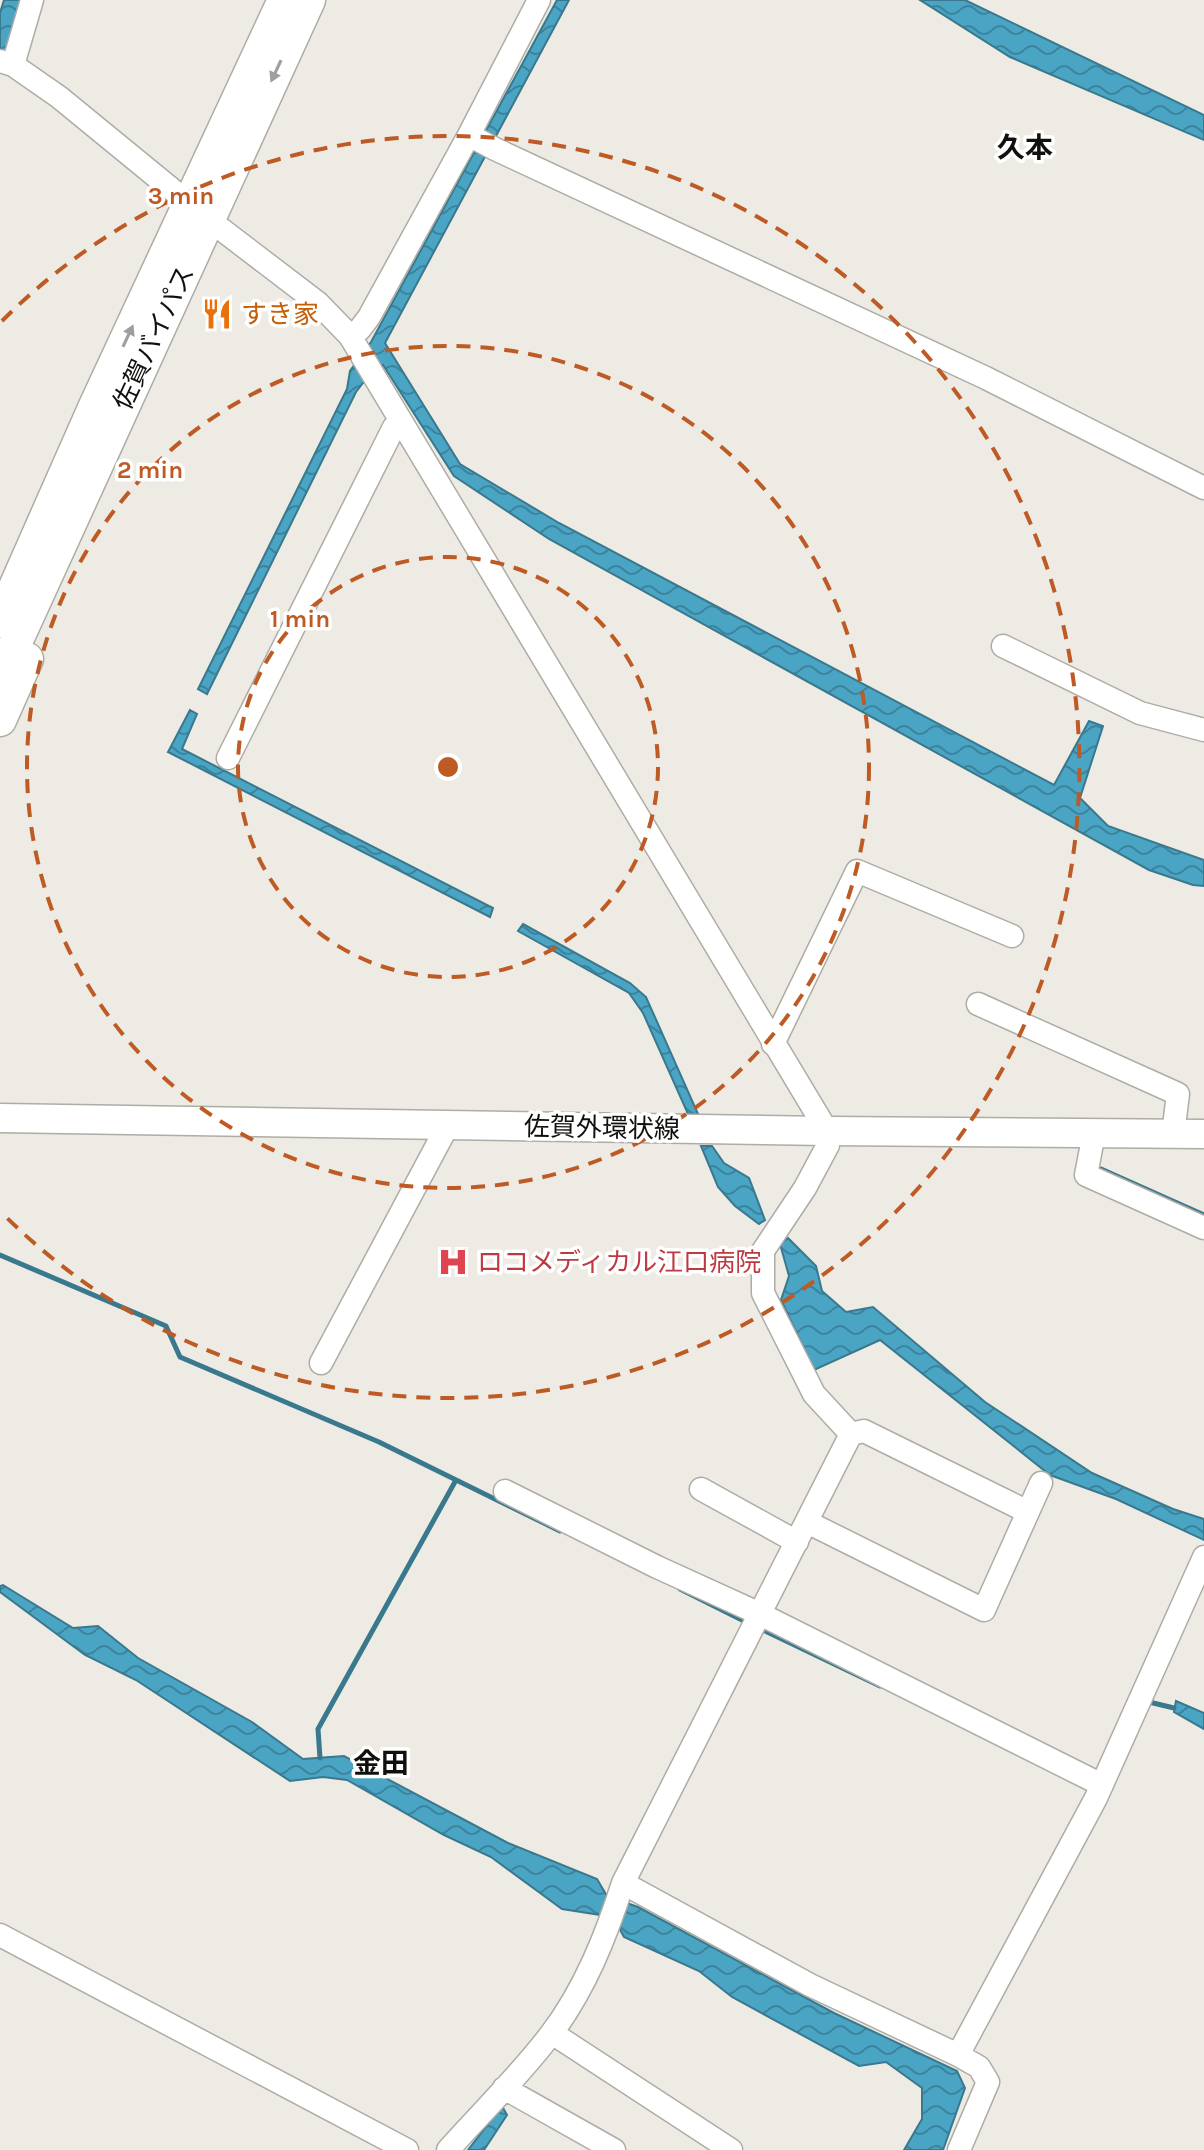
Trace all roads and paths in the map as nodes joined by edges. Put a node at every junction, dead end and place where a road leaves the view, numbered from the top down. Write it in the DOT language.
graph roads {
  1 [pos="32,0"];
  2 [pos="284,0"];
  3 [pos="309,0"];
  4 [pos="539,0"];
  5 [pos="7,63"];
  6 [pos="481,141"];
  7 [pos="199,212"];
  8 [pos="355,344"];
  9 [pos="107,412"];
  10 [pos="402,423"];
  11 [pos="1204,488"];
  12 [pos="0,580"];
  13 [pos="0,621"];
  14 [pos="1003,646"];
  15 [pos="0,676"];
  16 [pos="0,720"];
  17 [pos="1204,730"];
  18 [pos="228,758"];
  19 [pos="1012,936"];
  20 [pos="978,1004"];
  21 [pos="773,1044"];
  22 [pos="1,1123"];
  23 [pos="448,1125"];
  24 [pos="827,1131"];
  25 [pos="1094,1133"];
  26 [pos="1173,1134"];
  27 [pos="1204,1134"];
  28 [pos="1204,1228"];
  29 [pos="321,1363"];
  30 [pos="851,1434"];
  31 [pos="1041,1483"];
  32 [pos="701,1489"];
  33 [pos="505,1491"];
  34 [pos="1028,1512"];
  35 [pos="802,1532"];
  36 [pos="1204,1557"];
  37 [pos="756,1623"];
  38 [pos="1099,1791"];
  39 [pos="622,1889"];
  40 [pos="0,1935"];
  41 [pos="552,2033"];
  42 [pos="963,2058"];
  43 [pos="504,2088"];
  44 [pos="407,2150"];
  45 [pos="448,2150"];
  46 [pos="614,2150"];
  47 [pos="731,2150"];
  48 [pos="959,2150"];
  1 -- 5 [label="street"];
  2 -- 7 [label="highway, 佐賀バイパス"];
  3 -- 7 [label="highway, 佐賀バイパス, one-way"];
  4 -- 6 [label="street"];
  5 -- 7 [label="street"];
  6 -- 8 [label="street"];
  6 -- 11 [label="street"];
  7 -- 8 [label="street"];
  7 -- 9 [label="highway, 佐賀バイパス"];
  8 -- 10 [label="street"];
  9 -- 12 [label="highway"];
  9 -- 13 [label="highway, 佐賀バイパス"];
  9 -- 15 [label="highway, 佐賀バイパス"];
  9 -- 16 [label="highway"];
  10 -- 18 [label="street"];
  10 -- 21 [label="street"];
  14 -- 17 [label="street"];
  19 -- 21 [label="street"];
  20 -- 26 [label="street"];
  21 -- 24 [label="street"];
  22 -- 23 [label="main road, 佐賀外環状線"];
  23 -- 24 [label="main road, 佐賀外環状線"];
  23 -- 29 [label="street"];
  24 -- 25 [label="main road, 佐賀外環状線"];
  24 -- 30 [label="street"];
  25 -- 26 [label="main road, 佐賀外環状線"];
  25 -- 28 [label="street"];
  26 -- 27 [label="main road, 佐賀外環状線"];
  30 -- 34 [label="street"];
  30 -- 35 [label="street"];
  31 -- 34 [label="street"];
  32 -- 35 [label="street"];
  33 -- 37 [label="street"];
  34 -- 35 [label="street"];
  35 -- 37 [label="street"];
  36 -- 38 [label="street"];
  37 -- 38 [label="street"];
  37 -- 39 [label="street"];
  38 -- 42 [label="street"];
  39 -- 41 [label="street"];
  39 -- 42 [label="street"];
  40 -- 44 [label="street"];
  41 -- 43 [label="street"];
  41 -- 47 [label="street"];
  42 -- 48 [label="street"];
  43 -- 45 [label="street"];
  43 -- 46 [label="street"];
}
